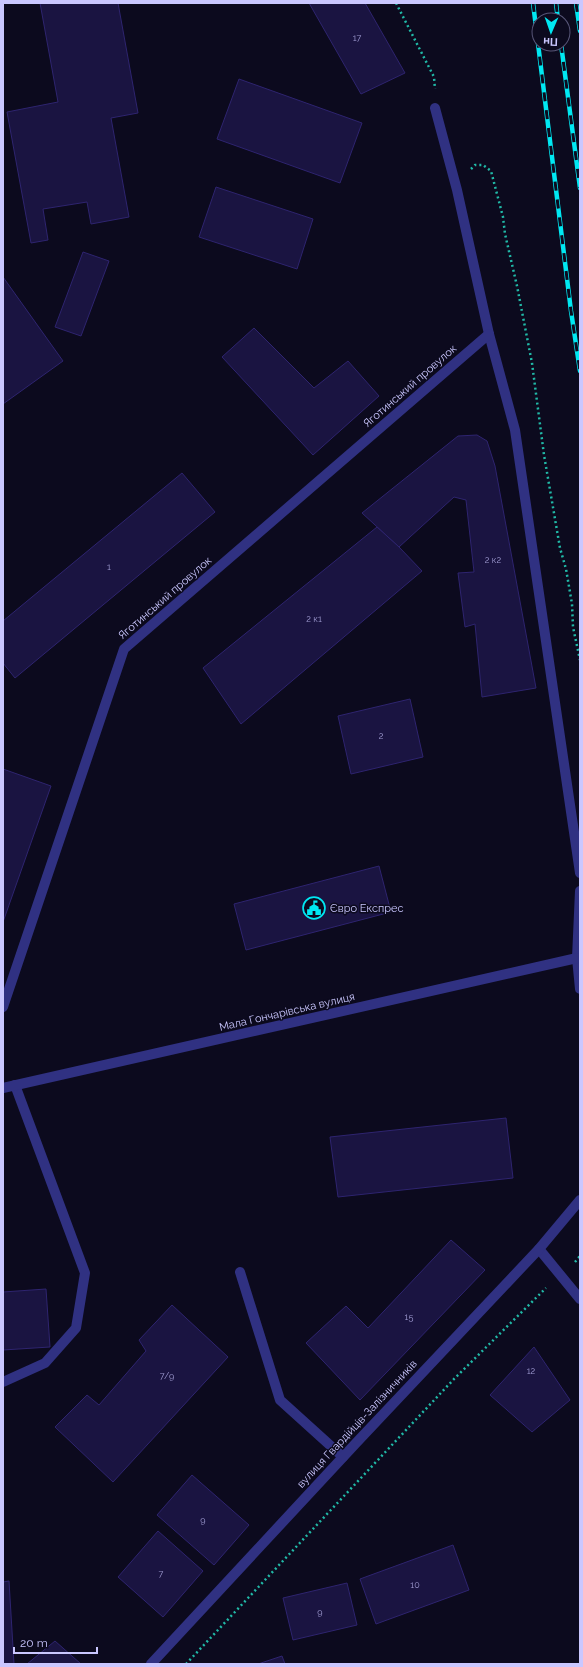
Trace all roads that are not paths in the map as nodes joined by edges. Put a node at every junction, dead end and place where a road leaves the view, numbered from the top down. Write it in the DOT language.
graph roads {
  1 [pos="435,108"];
  2 [pos="489,334"];
  3 [pos="580,873"];
  4 [pos="580,891"];
  5 [pos="577,958"];
  6 [pos="580,989"];
  7 [pos="3,1007"];
  8 [pos="15,1085"];
  9 [pos="3,1088"];
  10 [pos="580,1200"];
  11 [pos="539,1248"];
  12 [pos="240,1272"];
  13 [pos="580,1299"];
  14 [pos="3,1382"];
  15 [pos="343,1457"];
  16 [pos="151,1664"];
  1 -- 2 [label="street"];
  2 -- 3 [label="street"];
  2 -- 7 [label="street, Яготинський провулок"];
  4 -- 5 [label="street"];
  5 -- 6 [label="street"];
  5 -- 8 [label="street, Мала Гончарівська вулиця"];
  8 -- 9 [label="street, Мала Гончарівська вулиця"];
  8 -- 14 [label="street"];
  10 -- 11 [label="street, вулиця Гвардійців-Залізничників"];
  11 -- 13 [label="street"];
  11 -- 15 [label="street, вулиця Гвардійців-Залізничників"];
  12 -- 15 [label="street"];
  15 -- 16 [label="street, вулиця Гвардійців-Залізничників"];
}
